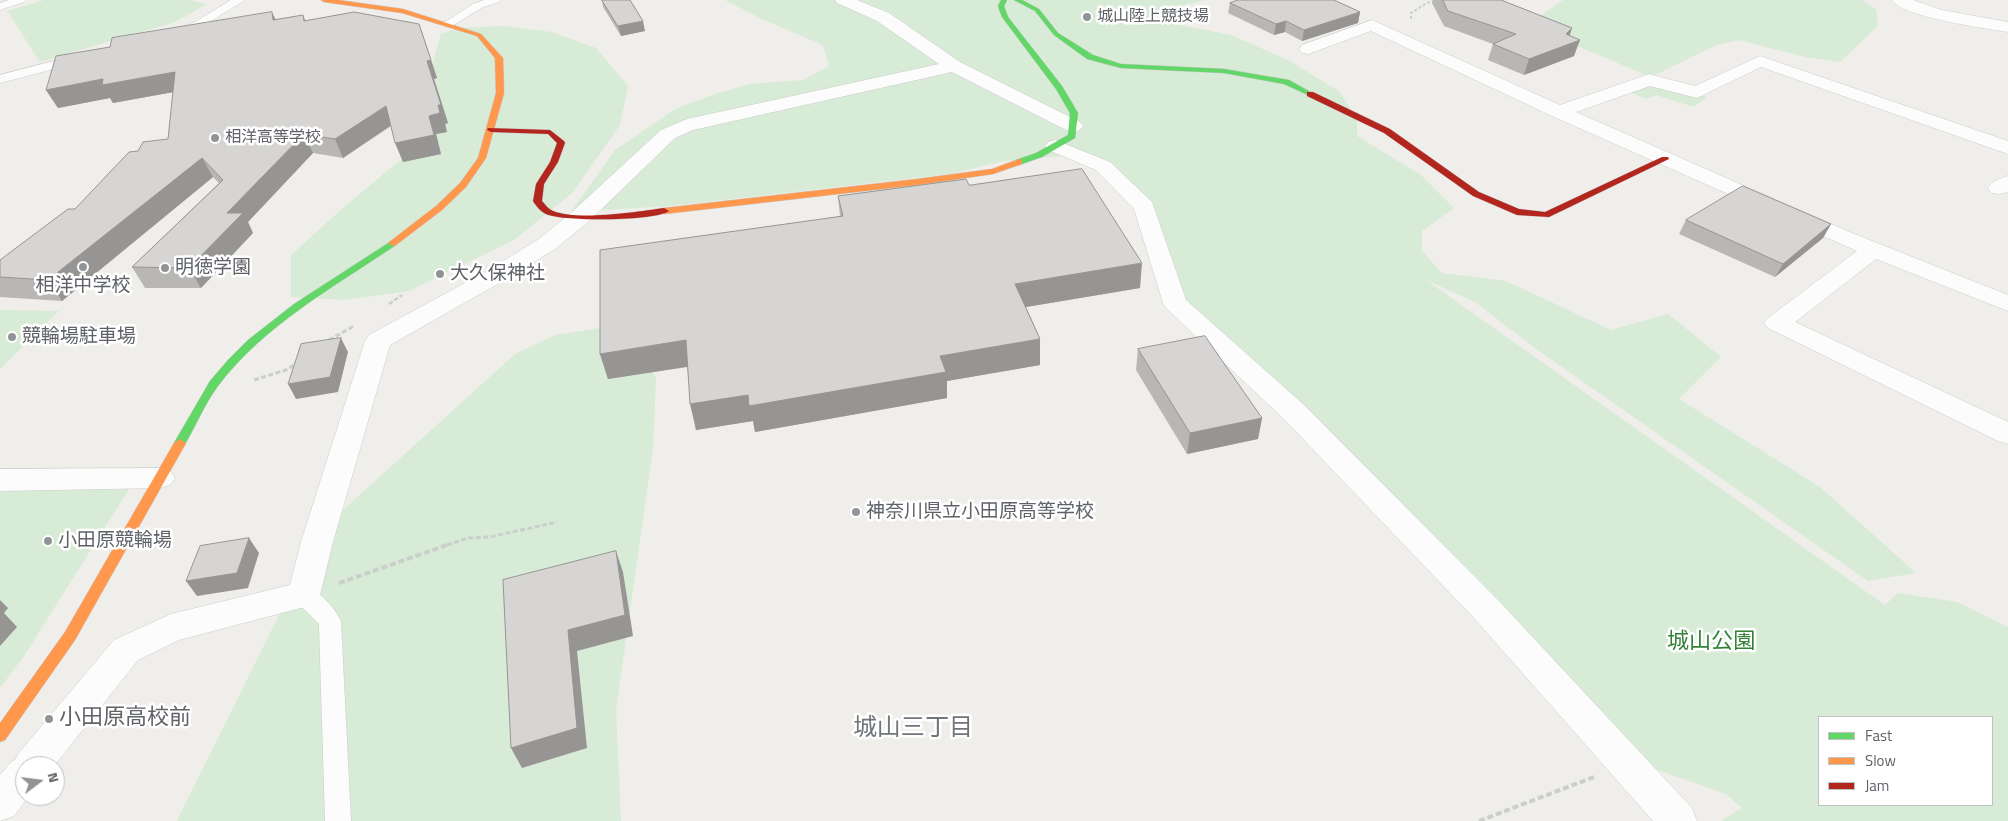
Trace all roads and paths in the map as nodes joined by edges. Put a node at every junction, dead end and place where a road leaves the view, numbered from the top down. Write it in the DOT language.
graph roads {
  1 [pos="20,0"];
  2 [pos="239,0"];
  3 [pos="324,0"];
  4 [pos="495,0"];
  5 [pos="843,0"];
  6 [pos="1004,0"];
  7 [pos="1017,0"];
  8 [pos="1437,0"];
  9 [pos="1900,0"];
  10 [pos="0,7"];
  11 [pos="448,24"];
  12 [pos="192,27"];
  13 [pos="2008,27"];
  14 [pos="211,29"];
  15 [pos="162,36"];
  16 [pos="1403,38"];
  17 [pos="1308,49"];
  18 [pos="85,57"];
  19 [pos="954,66"];
  20 [pos="0,79"];
  21 [pos="1559,112"];
  22 [pos="491,130"];
  23 [pos="1064,136"];
  24 [pos="2008,148"];
  25 [pos="1665,159"];
  26 [pos="580,217"];
  27 [pos="1874,250"];
  28 [pos="402,295"];
  29 [pos="2008,304"];
  30 [pos="387,305"];
  31 [pos="356,325"];
  32 [pos="326,342"];
  33 [pos="300,359"];
  34 [pos="288,370"];
  35 [pos="2008,434"];
  36 [pos="160,478"];
  37 [pos="0,480"];
  38 [pos="557,522"];
  39 [pos="304,595"];
  40 [pos="0,734"];
  41 [pos="39,756"];
  42 [pos="1628,765"];
  43 [pos="15,785"];
  44 [pos="0,803"];
  45 [pos="338,821"];
  46 [pos="1479,821"];
  47 [pos="1678,821"];
  1 -- 10 [label="lane"];
  2 -- 12 [label="lane"];
  3 -- 11 [label="street"];
  4 -- 11 [label="lane"];
  5 -- 19 [label="street"];
  6 -- 23 [label="street"];
  7 -- 25 [label="street"];
  8 -- 16 [label="path"];
  9 -- 13 [label="street"];
  11 -- 22 [label="street"];
  12 -- 14 [label="lane"];
  12 -- 15 [label="lane"];
  16 -- 17 [label="street"];
  16 -- 21 [label="street"];
  18 -- 20 [label="lane"];
  19 -- 23 [label="street"];
  19 -- 26 [label="street"];
  21 -- 24 [label="street"];
  21 -- 25 [label="street"];
  22 -- 26 [label="street"];
  22 -- 36 [label="street"];
  23 -- 26 [label="street"];
  23 -- 42 [label="street"];
  25 -- 27 [label="street"];
  26 -- 39 [label="street"];
  27 -- 29 [label="street"];
  27 -- 35 [label="street"];
  28 -- 30 [label="path"];
  31 -- 32 [label="path"];
  33 -- 34 [label="path"];
  36 -- 37 [label="street"];
  36 -- 40 [label="street"];
  38 -- 39 [label="path"];
  39 -- 41 [label="street"];
  39 -- 45 [label="lane"];
  42 -- 46 [label="path"];
  42 -- 47 [label="street"];
  43 -- 44 [label="street"];
}
